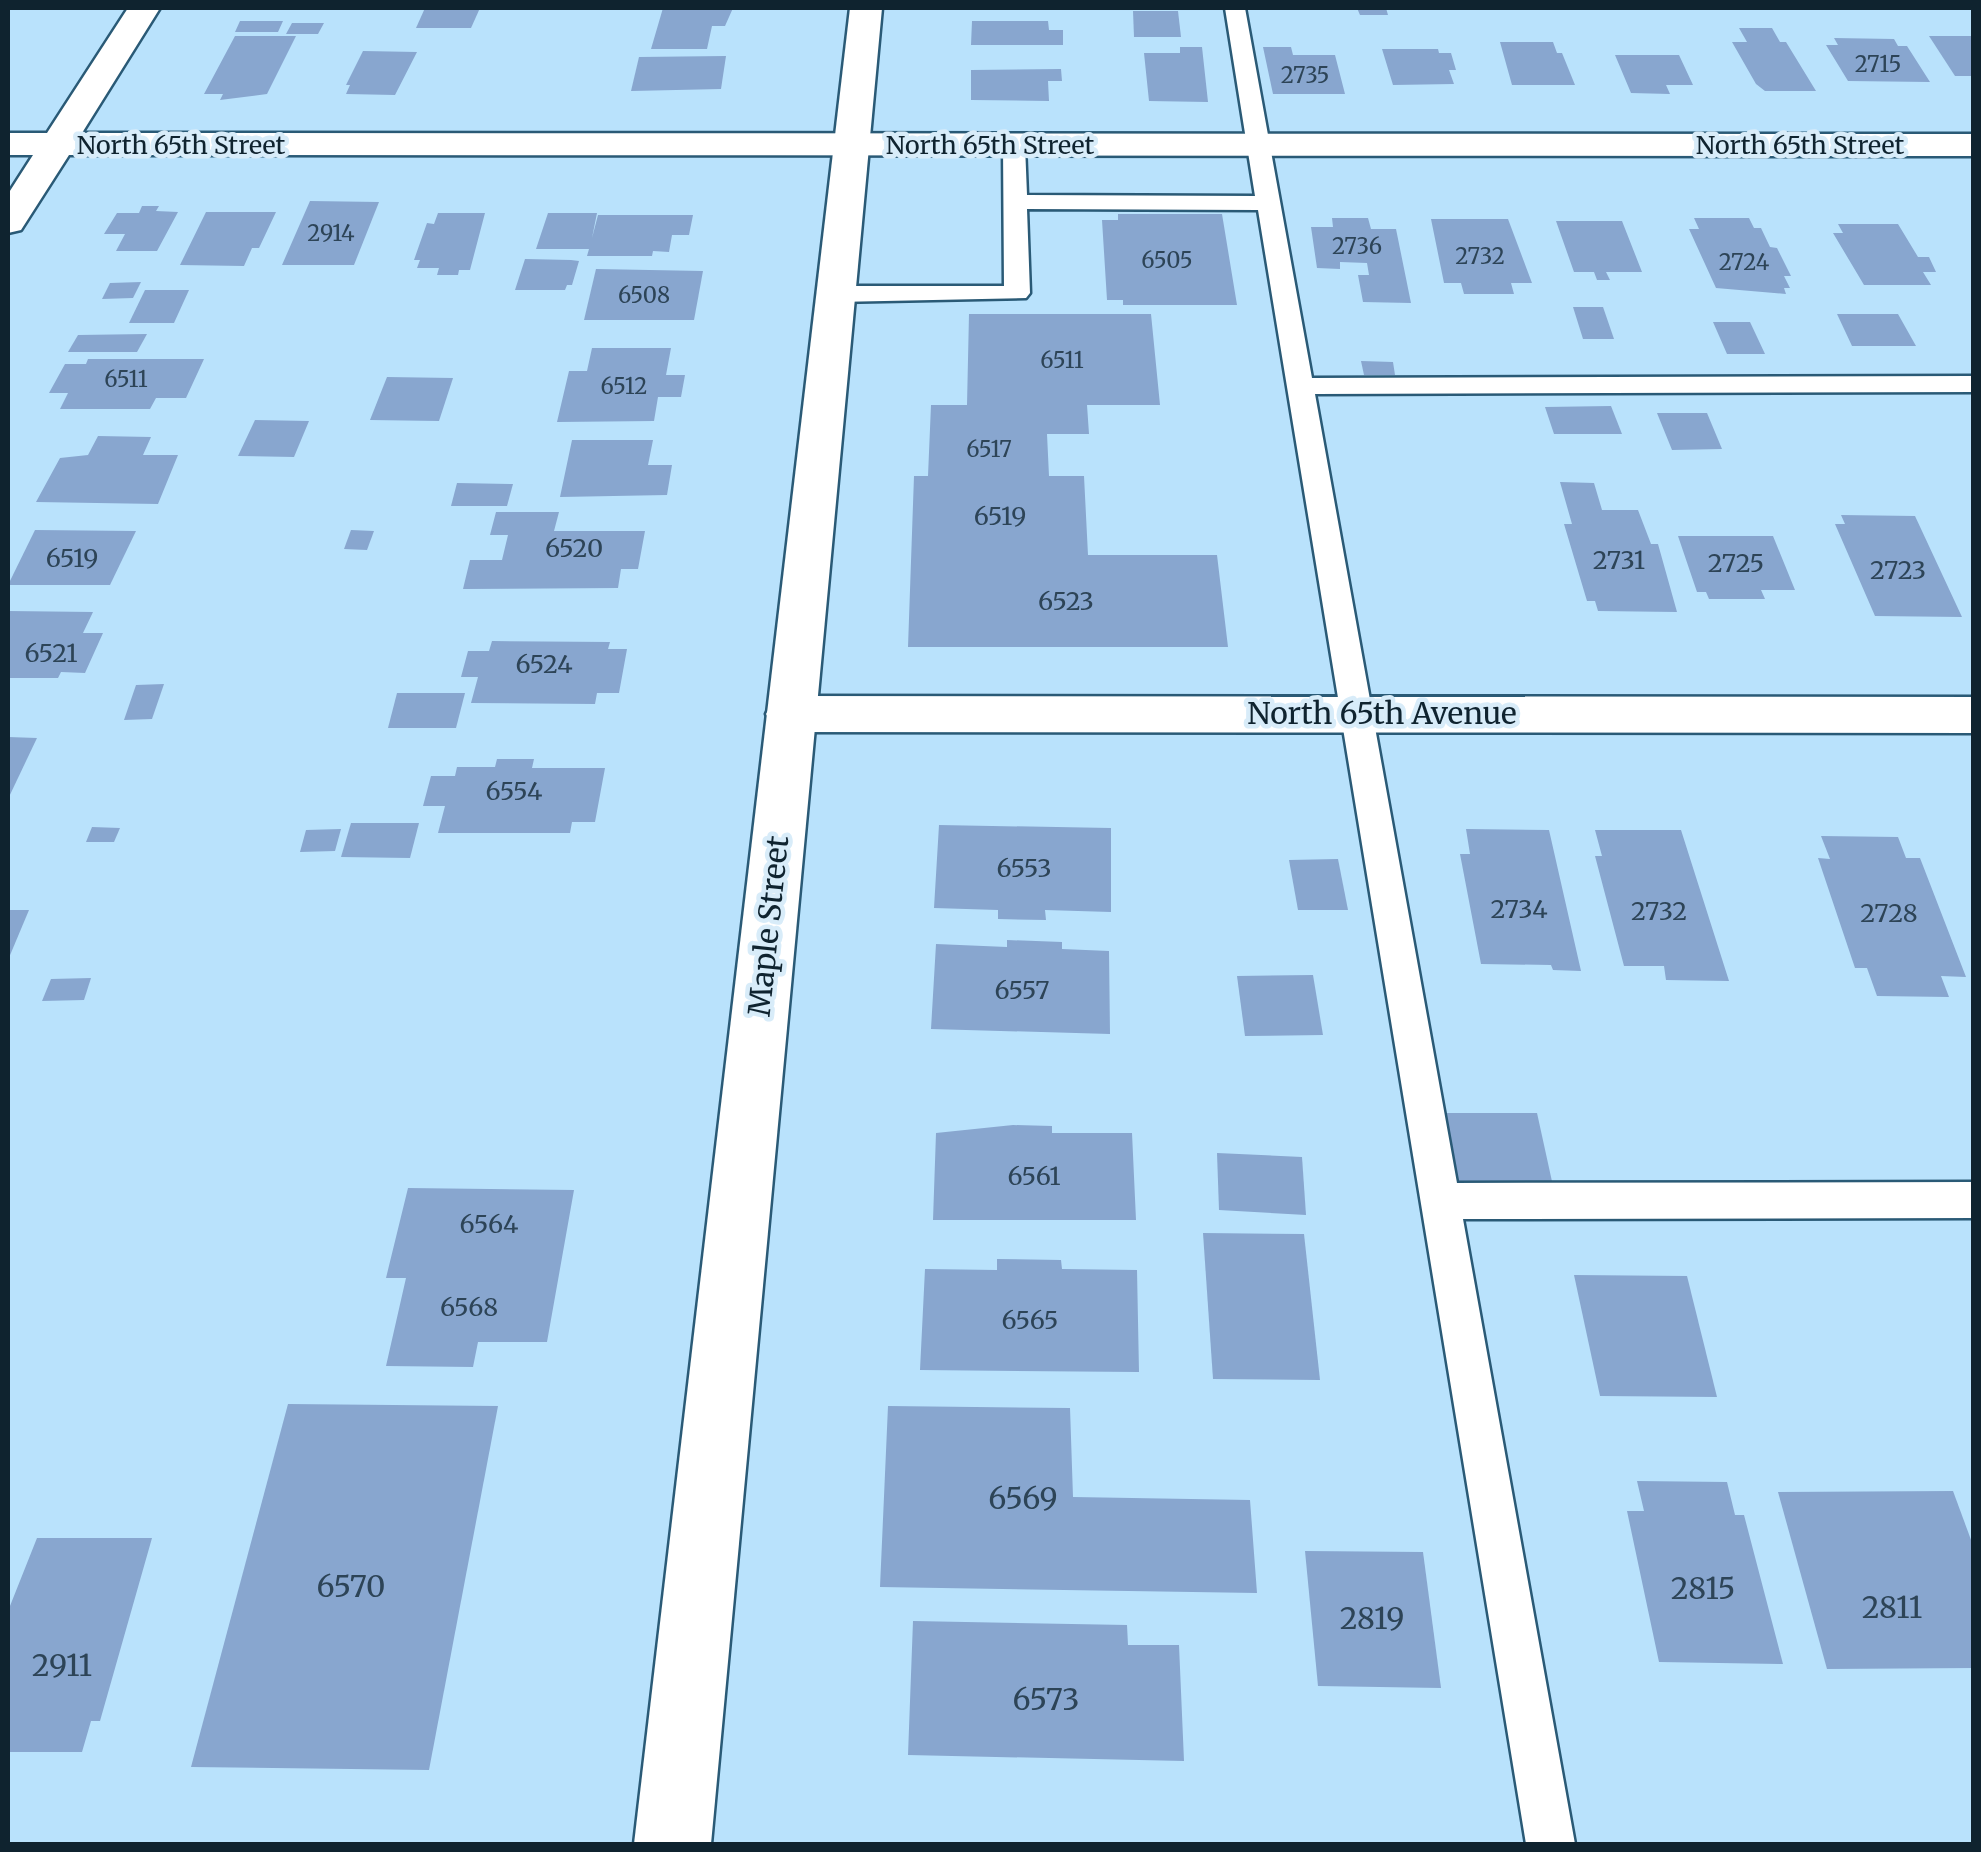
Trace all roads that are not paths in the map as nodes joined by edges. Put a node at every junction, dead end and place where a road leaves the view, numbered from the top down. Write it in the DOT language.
graph roads {
  1 [pos="144,8"];
  2 [pos="866,8"];
  3 [pos="1235,8"];
  4 [pos="8,144"];
  5 [pos="57,144"];
  6 [pos="1258,145"];
  7 [pos="1974,145"];
  8 [pos="852,146"];
  9 [pos="1014,146"];
  10 [pos="1016,202"];
  11 [pos="1267,202"];
  12 [pos="8,222"];
  13 [pos="836,294"];
  14 [pos="1974,384"];
  15 [pos="1300,386"];
  16 [pos="791,714"];
  17 [pos="1356,714"];
  18 [pos="1974,715"];
  19 [pos="1974,1200"];
  20 [pos="1440,1201"];
  21 [pos="672,1844"];
  22 [pos="1551,1844"];
  1 -- 5 [label="street"];
  2 -- 8 [label="street, Maple Street"];
  3 -- 6 [label="lane"];
  4 -- 5 [label="street, North 65th Street"];
  5 -- 8 [label="street, North 65th Street"];
  5 -- 12 [label="street"];
  6 -- 7 [label="street, North 65th Street"];
  6 -- 9 [label="street, North 65th Street"];
  6 -- 11 [label="lane"];
  8 -- 9 [label="street, North 65th Street"];
  8 -- 13 [label="street, Maple Street"];
  9 -- 10 [label="lane"];
  10 -- 11 [label="lane"];
  10 -- 13 [label="lane"];
  11 -- 15 [label="lane"];
  13 -- 16 [label="street, Maple Street"];
  14 -- 15 [label="lane"];
  15 -- 17 [label="lane"];
  16 -- 17 [label="street, North 65th Avenue"];
  16 -- 21 [label="street, Maple Street"];
  17 -- 18 [label="street, North 65th Avenue"];
  17 -- 20 [label="lane"];
  19 -- 20 [label="lane"];
  20 -- 22 [label="lane"];
}
